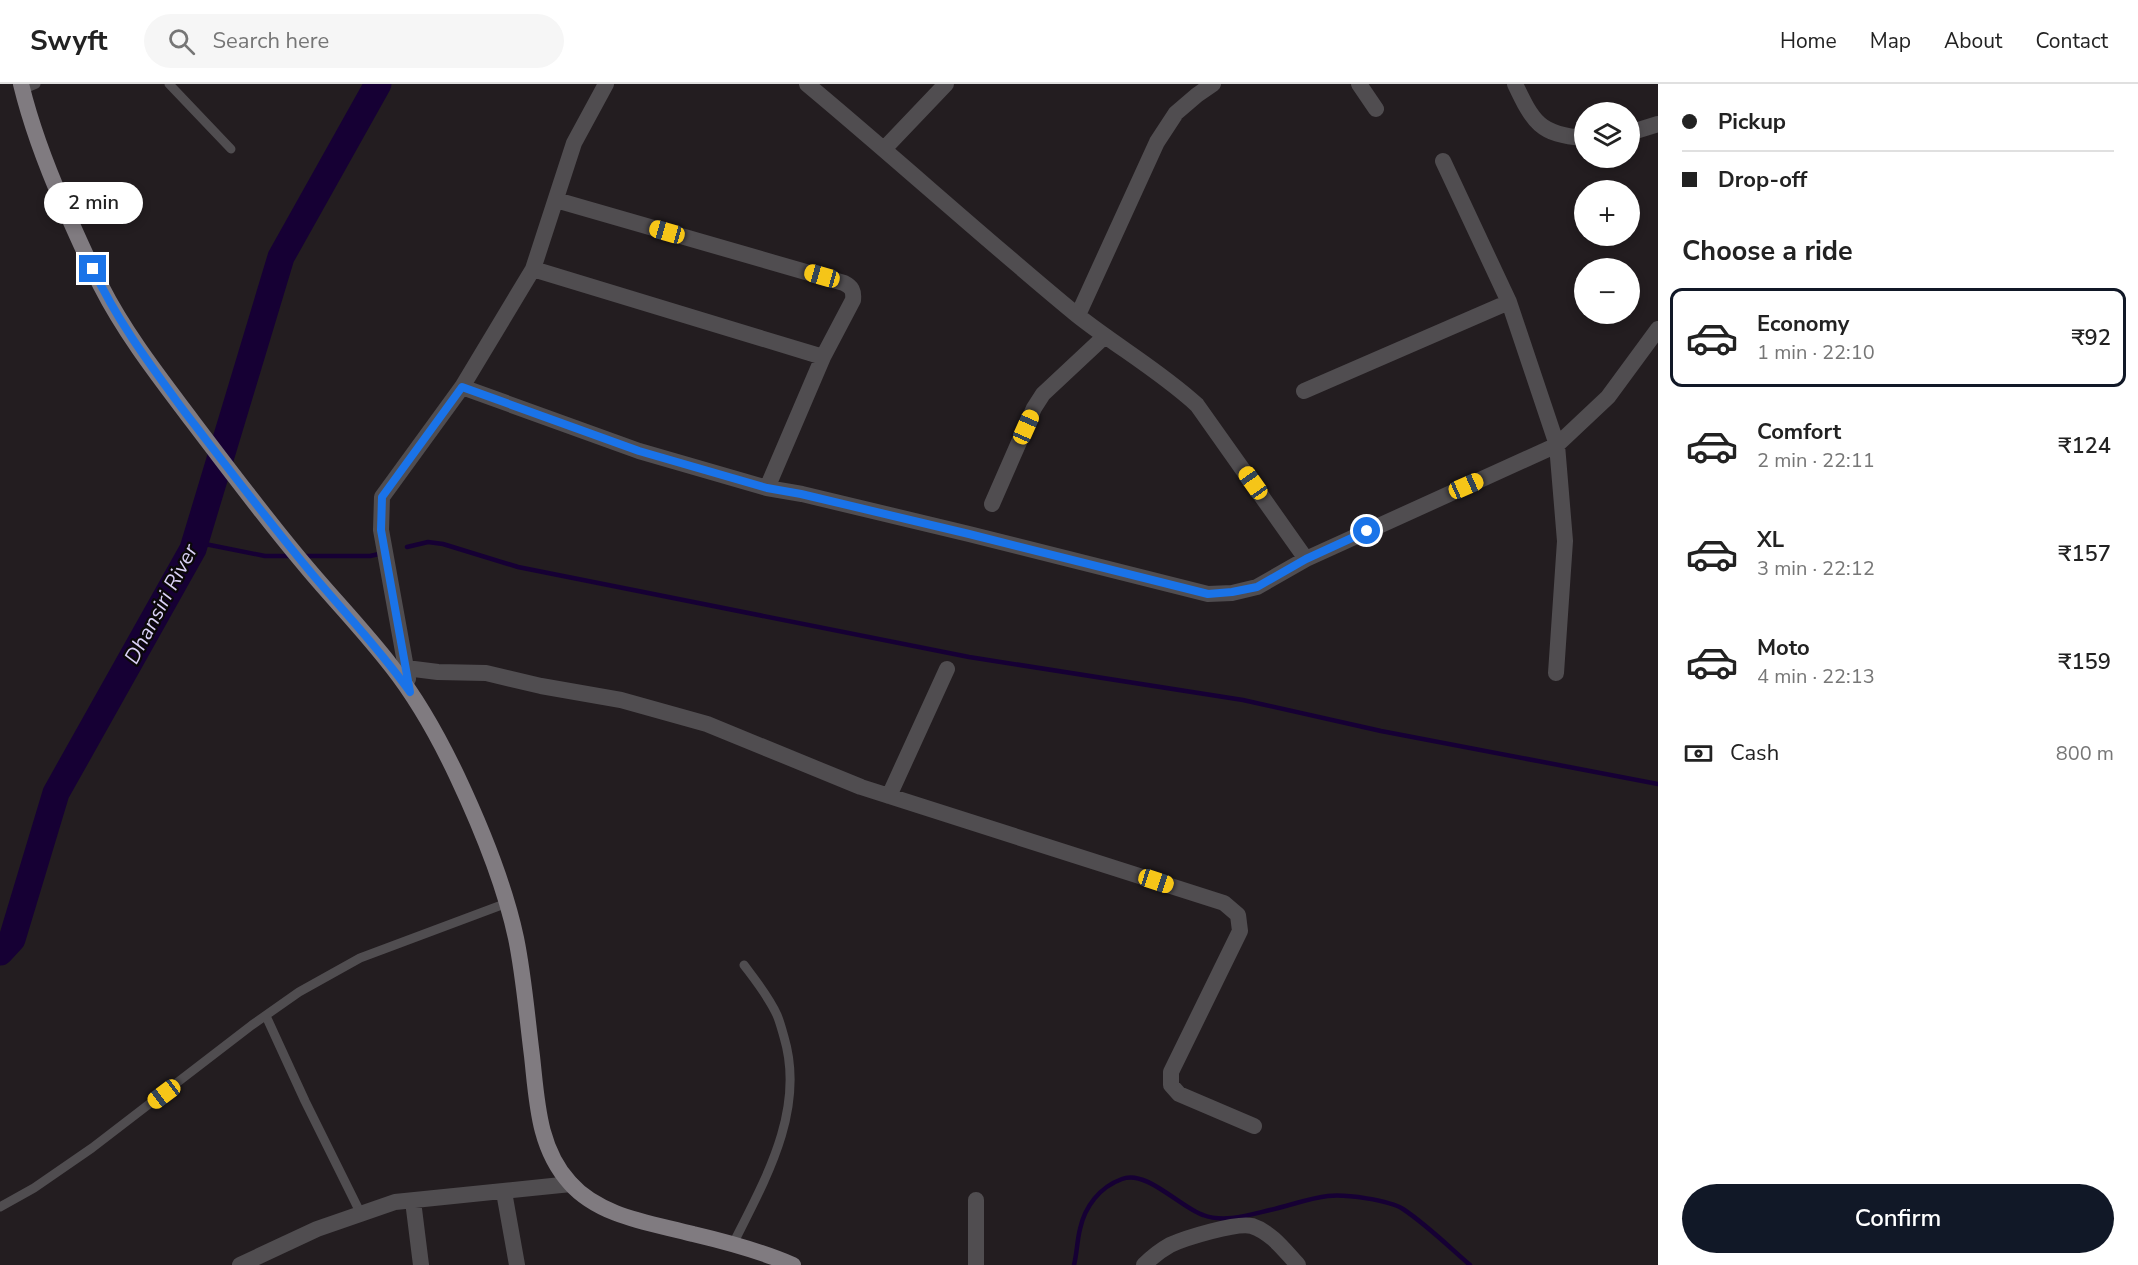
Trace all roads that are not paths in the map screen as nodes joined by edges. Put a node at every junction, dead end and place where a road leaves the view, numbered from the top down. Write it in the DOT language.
graph roads {
  1 [pos="169,84"];
  2 [pos="606,84"];
  3 [pos="807,84"];
  4 [pos="946,84"];
  5 [pos="1213,84"];
  6 [pos="1359,84"];
  7 [pos="1515,84"];
  8 [pos="27,86"];
  9 [pos="1376,109"];
  10 [pos="1658,124"];
  11 [pos="1640,130"];
  12 [pos="1574,137"];
  13 [pos="885,148"];
  14 [pos="231,149"];
  15 [pos="1443,161"];
  16 [pos="556,200"];
  17 [pos="532,269"];
  18 [pos="1509,302"];
  19 [pos="1078,315"];
  20 [pos="1658,329"];
  21 [pos="1105,336"];
  22 [pos="824,357"];
  23 [pos="462,387"];
  24 [pos="1304,391"];
  25 [pos="1557,445"];
  26 [pos="767,488"];
  27 [pos="992,504"];
  28 [pos="1306,559"];
  29 [pos="406,668"];
  30 [pos="947,669"];
  31 [pos="1556,673"];
  32 [pos="410,692"];
  33 [pos="889,796"];
  34 [pos="507,903"];
  35 [pos="744,965"];
  36 [pos="266,1016"];
  37 [pos="1254,1126"];
  38 [pos="571,1184"];
  39 [pos="504,1192"];
  40 [pos="976,1200"];
  41 [pos="413,1201"];
  42 [pos="0,1207"];
  43 [pos="360,1212"];
  44 [pos="733,1244"];
  45 [pos="513,1245"];
  46 [pos="240,1265"];
  47 [pos="421,1265"];
  48 [pos="517,1265"];
  49 [pos="529,1265"];
  50 [pos="793,1265"];
  51 [pos="976,1265"];
  52 [pos="1144,1265"];
  53 [pos="1298,1265"];
  1 -- 14 [label="lane"];
  2 -- 16 [label="street"];
  3 -- 13 [label="street"];
  4 -- 13 [label="street"];
  5 -- 19 [label="street"];
  6 -- 9 [label="street"];
  7 -- 12 [label="street"];
  8 -- 32 [label="main road"];
  10 -- 11 [label="street"];
  13 -- 19 [label="street"];
  15 -- 18 [label="street"];
  16 -- 17 [label="street"];
  16 -- 22 [label="street"];
  17 -- 22 [label="street"];
  17 -- 23 [label="street"];
  18 -- 24 [label="street"];
  18 -- 25 [label="street"];
  19 -- 21 [label="street"];
  20 -- 25 [label="street"];
  21 -- 27 [label="street"];
  21 -- 28 [label="street"];
  22 -- 26 [label="street"];
  23 -- 26 [label="street"];
  23 -- 29 [label="street"];
  25 -- 28 [label="street"];
  25 -- 31 [label="street"];
  26 -- 28 [label="street"];
  29 -- 32 [label="street"];
  29 -- 33 [label="street"];
  30 -- 33 [label="street"];
  32 -- 34 [label="main road"];
  33 -- 37 [label="street"];
  34 -- 36 [label="lane"];
  34 -- 38 [label="main road"];
  35 -- 44 [label="lane"];
  36 -- 42 [label="lane"];
  36 -- 43 [label="lane"];
  38 -- 39 [label="street"];
  38 -- 44 [label="main road"];
  39 -- 41 [label="street"];
  39 -- 45 [label="street"];
  40 -- 51 [label="street"];
  41 -- 43 [label="street"];
  41 -- 47 [label="street"];
  43 -- 46 [label="street"];
  44 -- 50 [label="main road"];
  45 -- 48 [label="street"];
  45 -- 49 [label="street"];
  52 -- 53 [label="street"];
}
